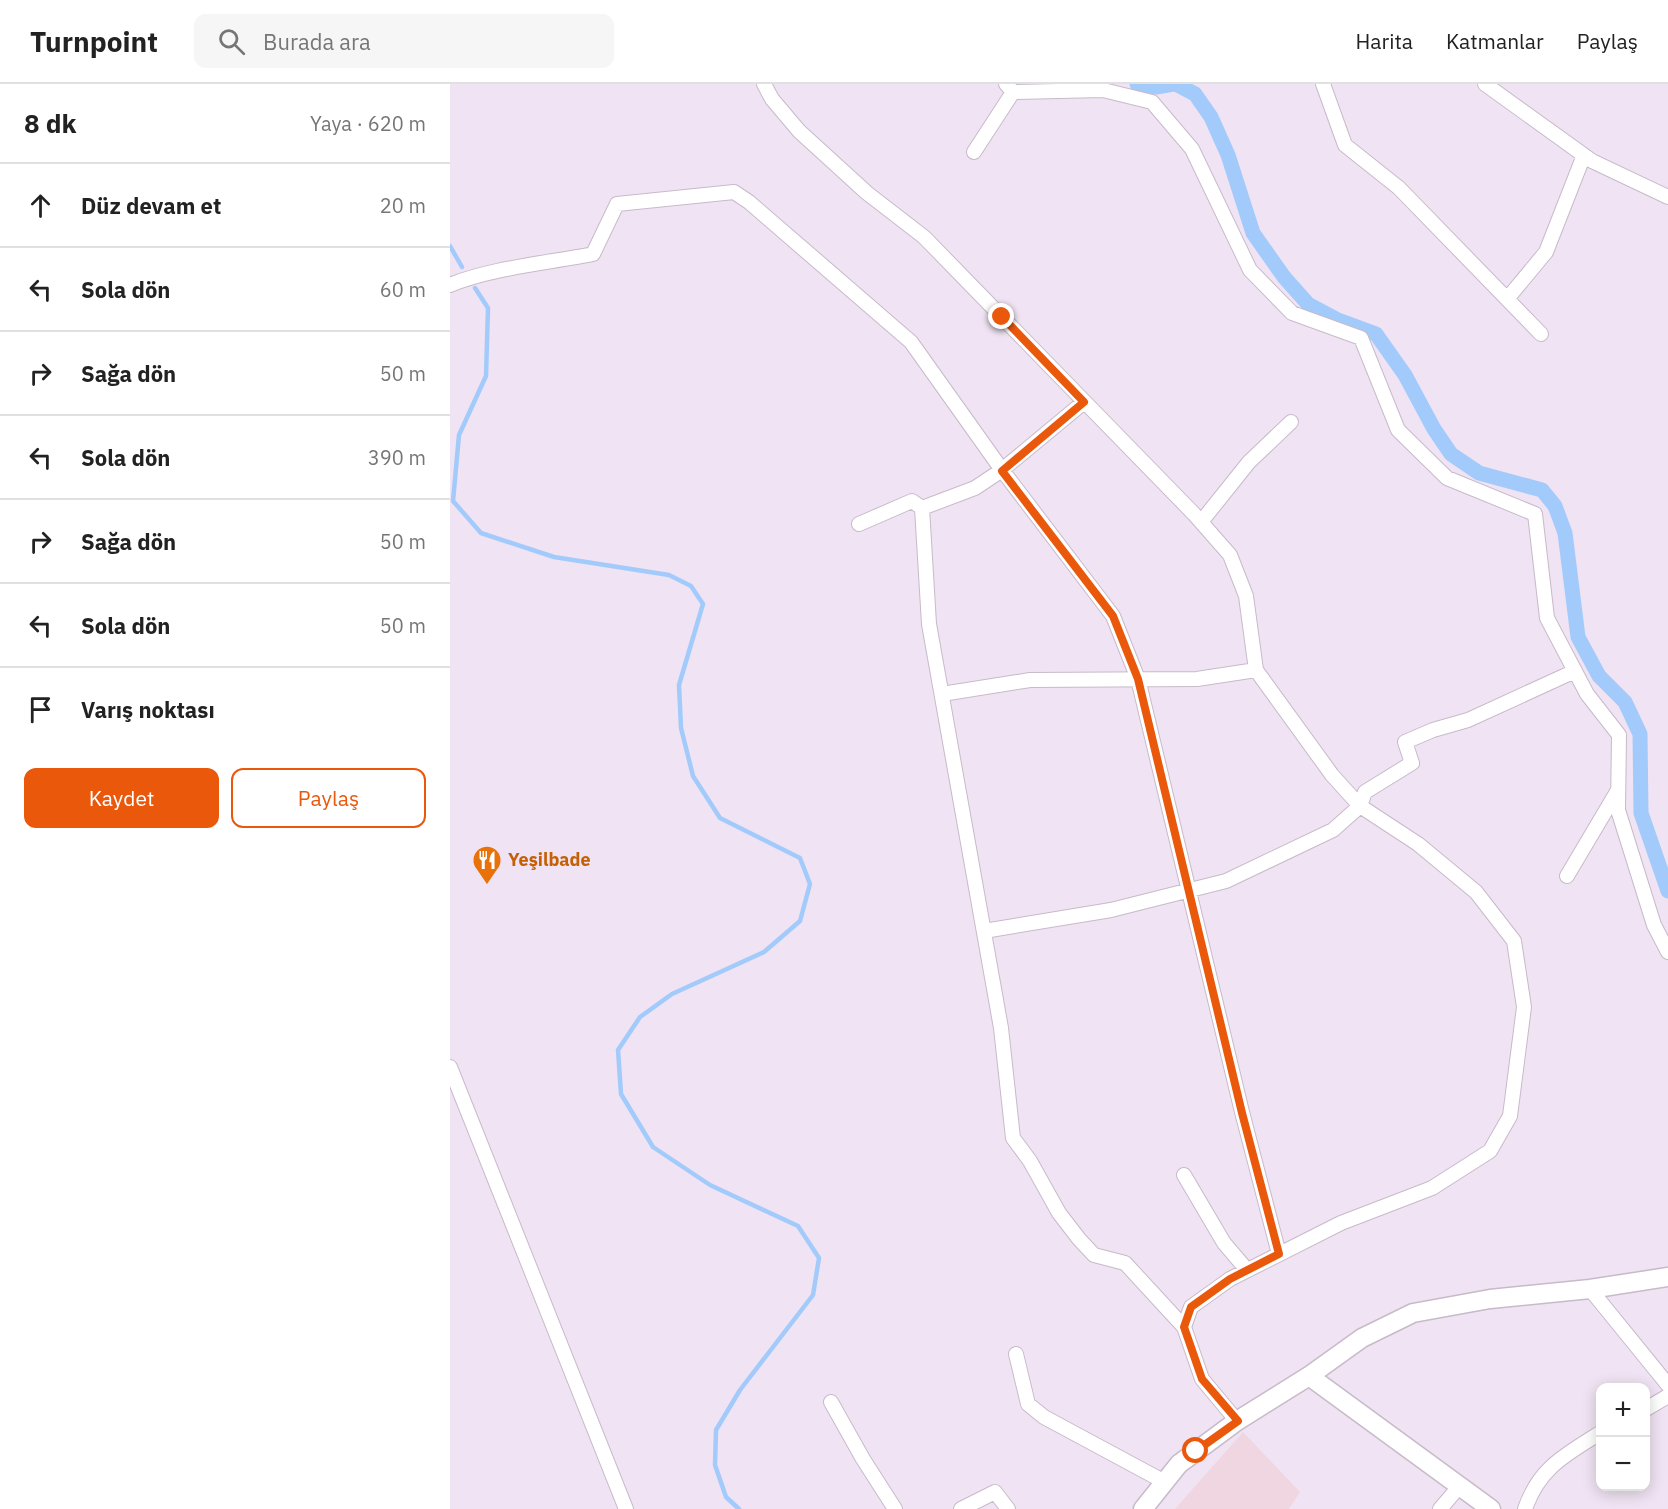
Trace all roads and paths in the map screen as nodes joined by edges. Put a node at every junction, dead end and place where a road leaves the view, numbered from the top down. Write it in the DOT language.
graph roads {
  1 [pos="764,84"];
  2 [pos="1323,84"];
  3 [pos="1485,84"];
  4 [pos="1009,88"];
  5 [pos="974,152"];
  6 [pos="1584,155"];
  7 [pos="1668,196"];
  8 [pos="450,285"];
  9 [pos="1507,298"];
  10 [pos="1541,334"];
  11 [pos="1084,402"];
  12 [pos="1291,422"];
  13 [pos="1002,471"];
  14 [pos="922,508"];
  15 [pos="1201,522"];
  16 [pos="859,524"];
  17 [pos="1256,670"];
  18 [pos="1575,671"];
  19 [pos="1138,679"];
  20 [pos="942,694"];
  21 [pos="1619,788"];
  22 [pos="1360,806"];
  23 [pos="1567,876"];
  24 [pos="1187,890"];
  25 [pos="984,931"];
  26 [pos="1668,952"];
  27 [pos="450,1067"];
  28 [pos="1184,1175"];
  29 [pos="1279,1254"];
  30 [pos="1247,1270"];
  31 [pos="1668,1277"];
  32 [pos="1590,1289"];
  33 [pos="1184,1327"];
  34 [pos="1016,1354"];
  35 [pos="1309,1376"];
  36 [pos="1668,1385"];
  37 [pos="1668,1396"];
  38 [pos="831,1402"];
  39 [pos="1650,1406"];
  40 [pos="1238,1421"];
  41 [pos="1596,1436"];
  42 [pos="1163,1481"];
  43 [pos="1458,1488"];
  44 [pos="626,1509"];
  45 [pos="895,1509"];
  46 [pos="961,1509"];
  47 [pos="1008,1509"];
  48 [pos="1143,1509"];
  49 [pos="1440,1509"];
  50 [pos="1491,1509"];
  51 [pos="1525,1509"];
  1 -- 11 [label="street"];
  2 -- 9 [label="street"];
  3 -- 6 [label="street"];
  4 -- 5 [label="street"];
  4 -- 18 [label="street"];
  6 -- 7 [label="street"];
  6 -- 9 [label="street"];
  8 -- 13 [label="street"];
  9 -- 10 [label="street"];
  11 -- 13 [label="street"];
  11 -- 15 [label="street"];
  12 -- 15 [label="street"];
  13 -- 14 [label="street"];
  13 -- 19 [label="street"];
  14 -- 16 [label="street"];
  14 -- 20 [label="street"];
  15 -- 17 [label="street"];
  17 -- 19 [label="street"];
  17 -- 22 [label="street"];
  18 -- 21 [label="street"];
  18 -- 22 [label="street"];
  19 -- 20 [label="street"];
  19 -- 24 [label="street"];
  20 -- 25 [label="street"];
  21 -- 23 [label="street"];
  21 -- 26 [label="street"];
  22 -- 24 [label="street"];
  22 -- 29 [label="street"];
  24 -- 25 [label="street"];
  24 -- 29 [label="street"];
  25 -- 33 [label="street"];
  27 -- 44 [label="street"];
  28 -- 30 [label="street"];
  29 -- 30 [label="street"];
  30 -- 33 [label="street"];
  31 -- 32 [label="main road"];
  32 -- 35 [label="main road"];
  32 -- 36 [label="street"];
  33 -- 40 [label="street"];
  34 -- 42 [label="street"];
  35 -- 40 [label="main road"];
  35 -- 43 [label="main road"];
  37 -- 39 [label="street"];
  38 -- 45 [label="street"];
  40 -- 42 [label="main road"];
  41 -- 51 [label="street"];
  42 -- 48 [label="main road"];
  43 -- 49 [label="street"];
  43 -- 50 [label="main road"];
  46 -- 47 [label="street"];
}
